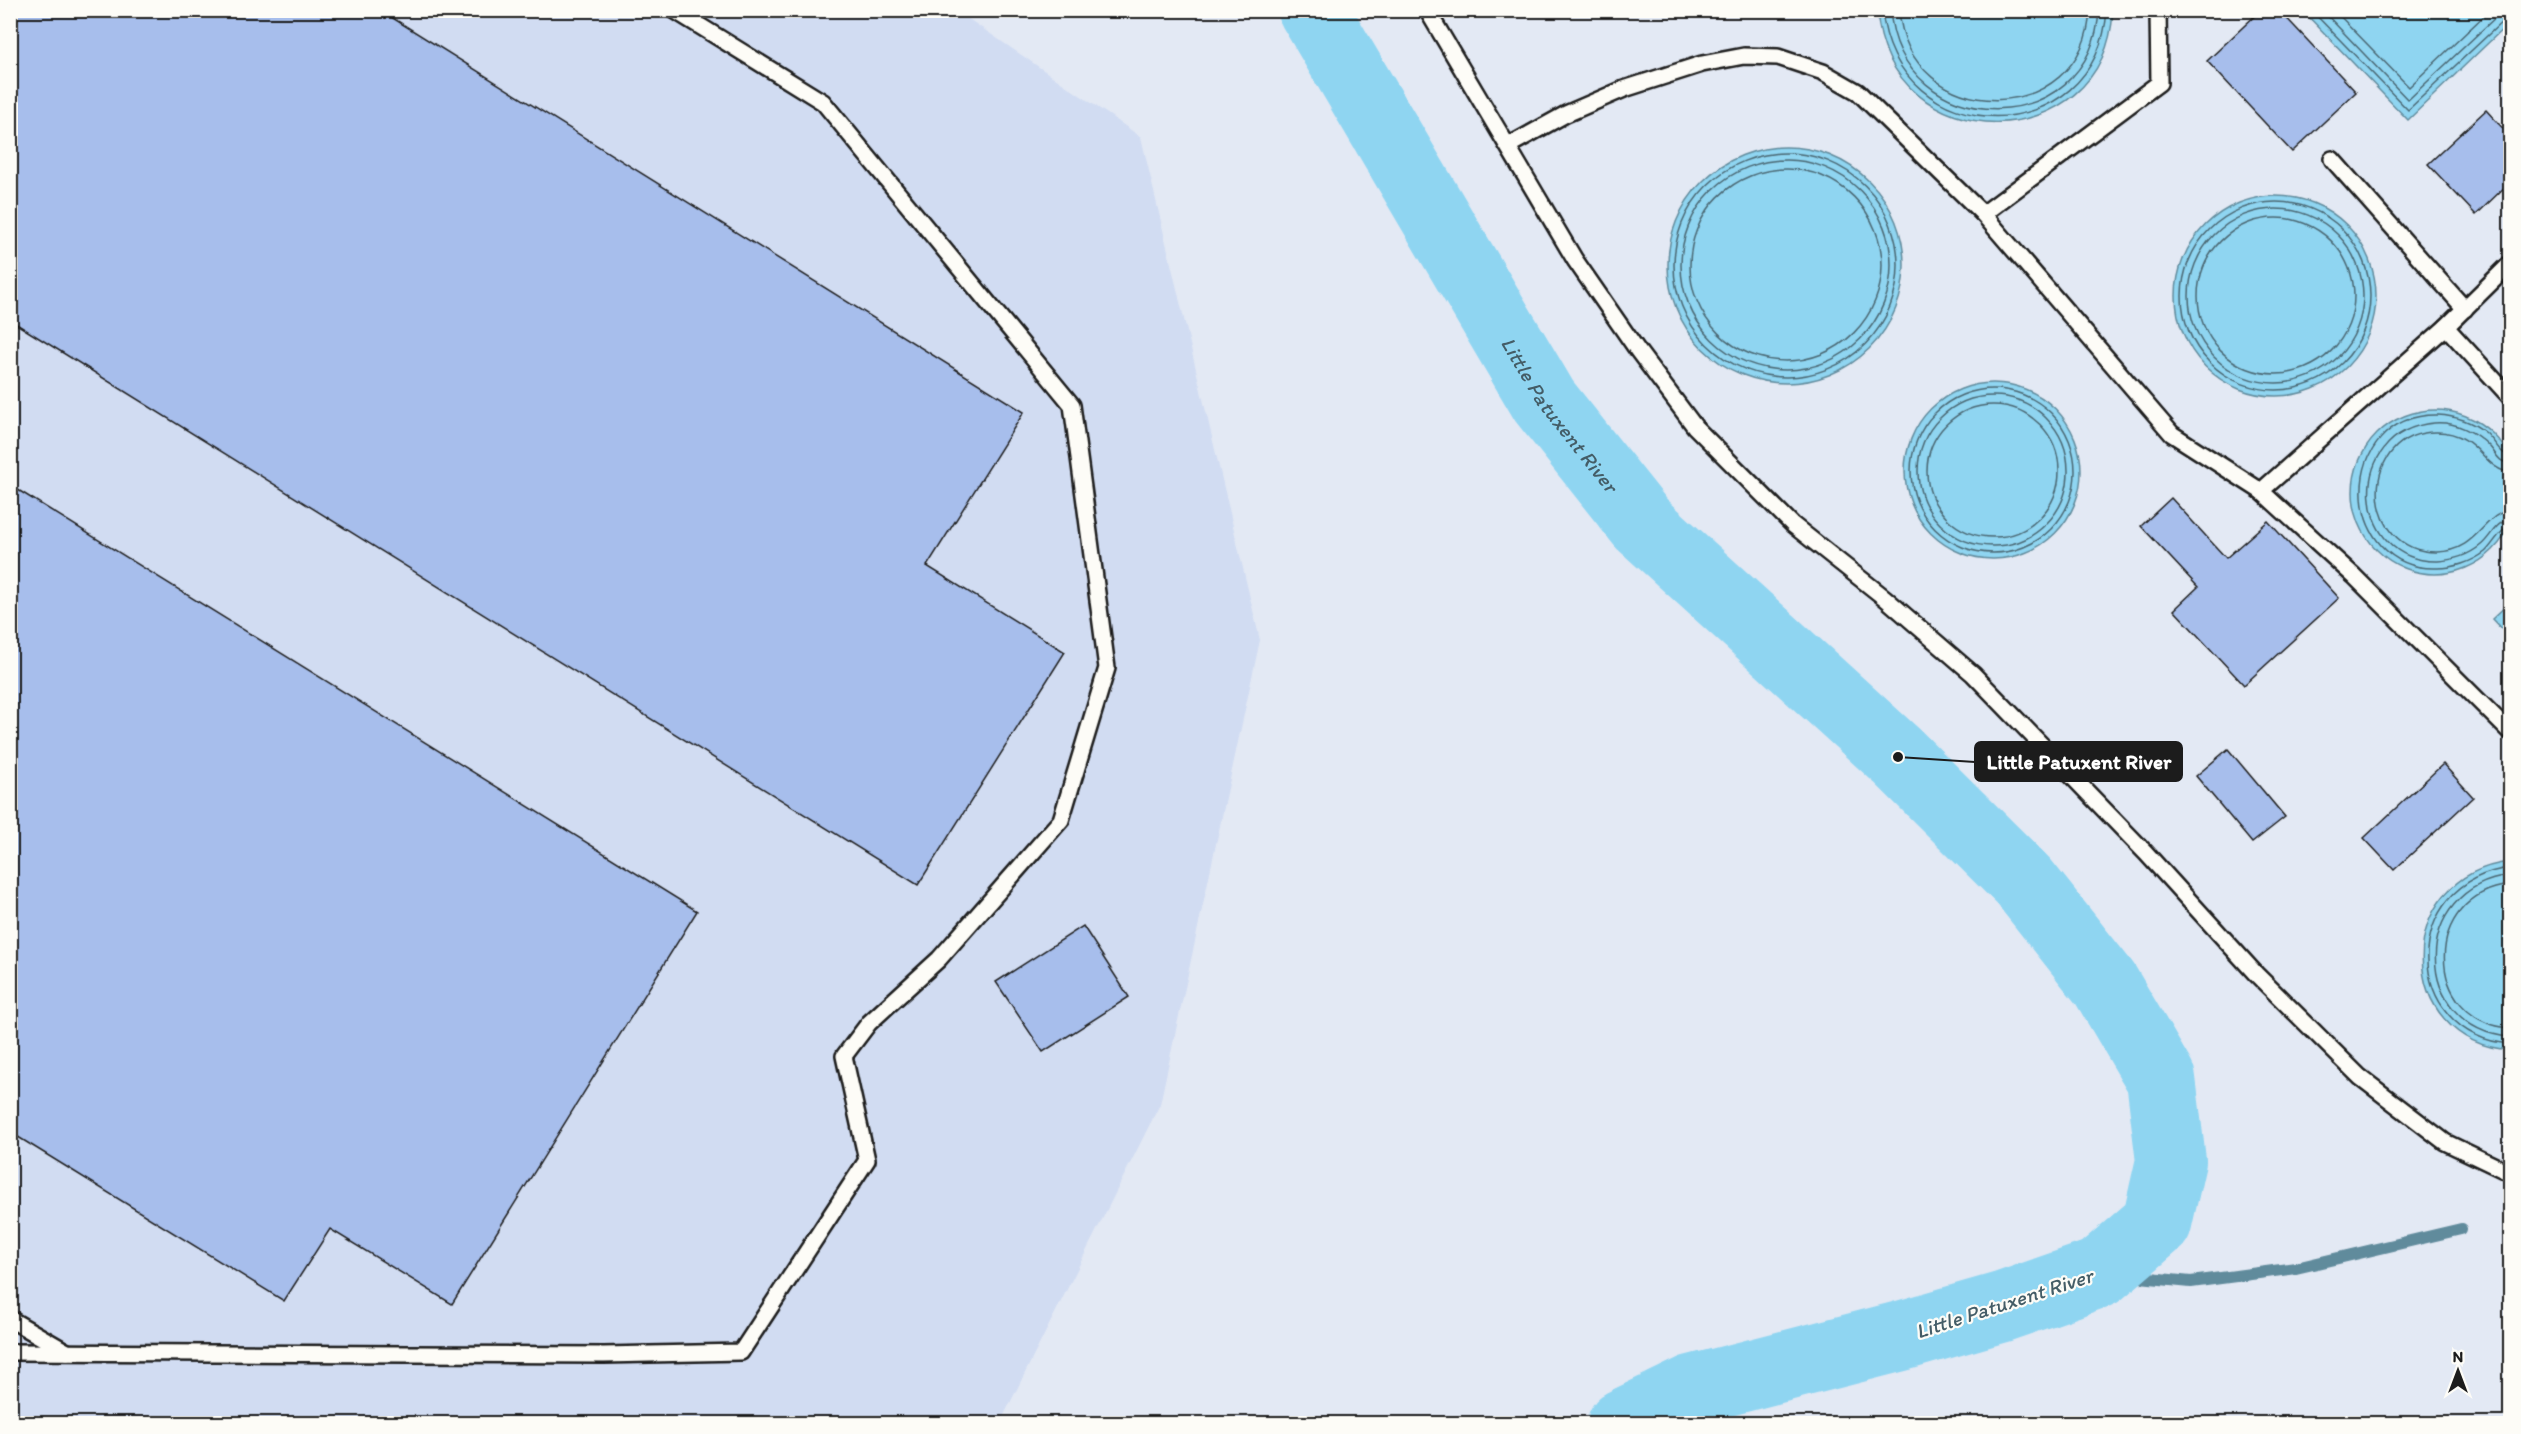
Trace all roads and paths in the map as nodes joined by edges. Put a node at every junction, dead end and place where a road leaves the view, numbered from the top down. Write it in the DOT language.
graph roads {
  1 [pos="674,10"];
  2 [pos="1427,10"];
  3 [pos="2158,10"];
  4 [pos="1508,146"];
  5 [pos="2332,159"];
  6 [pos="1983,214"];
  7 [pos="2511,264"];
  8 [pos="2465,309"];
  9 [pos="2446,327"];
  10 [pos="2511,397"];
  11 [pos="2261,491"];
  12 [pos="2511,732"];
  13 [pos="2511,1173"];
  14 [pos="10,1319"];
  15 [pos="10,1352"];
  16 [pos="67,1352"];
  1 -- 16 [label="lane"];
  2 -- 4 [label="lane"];
  3 -- 6 [label="lane"];
  4 -- 6 [label="lane"];
  4 -- 13 [label="lane"];
  5 -- 8 [label="lane"];
  6 -- 11 [label="lane"];
  7 -- 8 [label="lane"];
  8 -- 9 [label="lane"];
  9 -- 10 [label="lane"];
  9 -- 11 [label="lane"];
  11 -- 12 [label="lane"];
  14 -- 16 [label="lane"];
  15 -- 16 [label="lane"];
}
